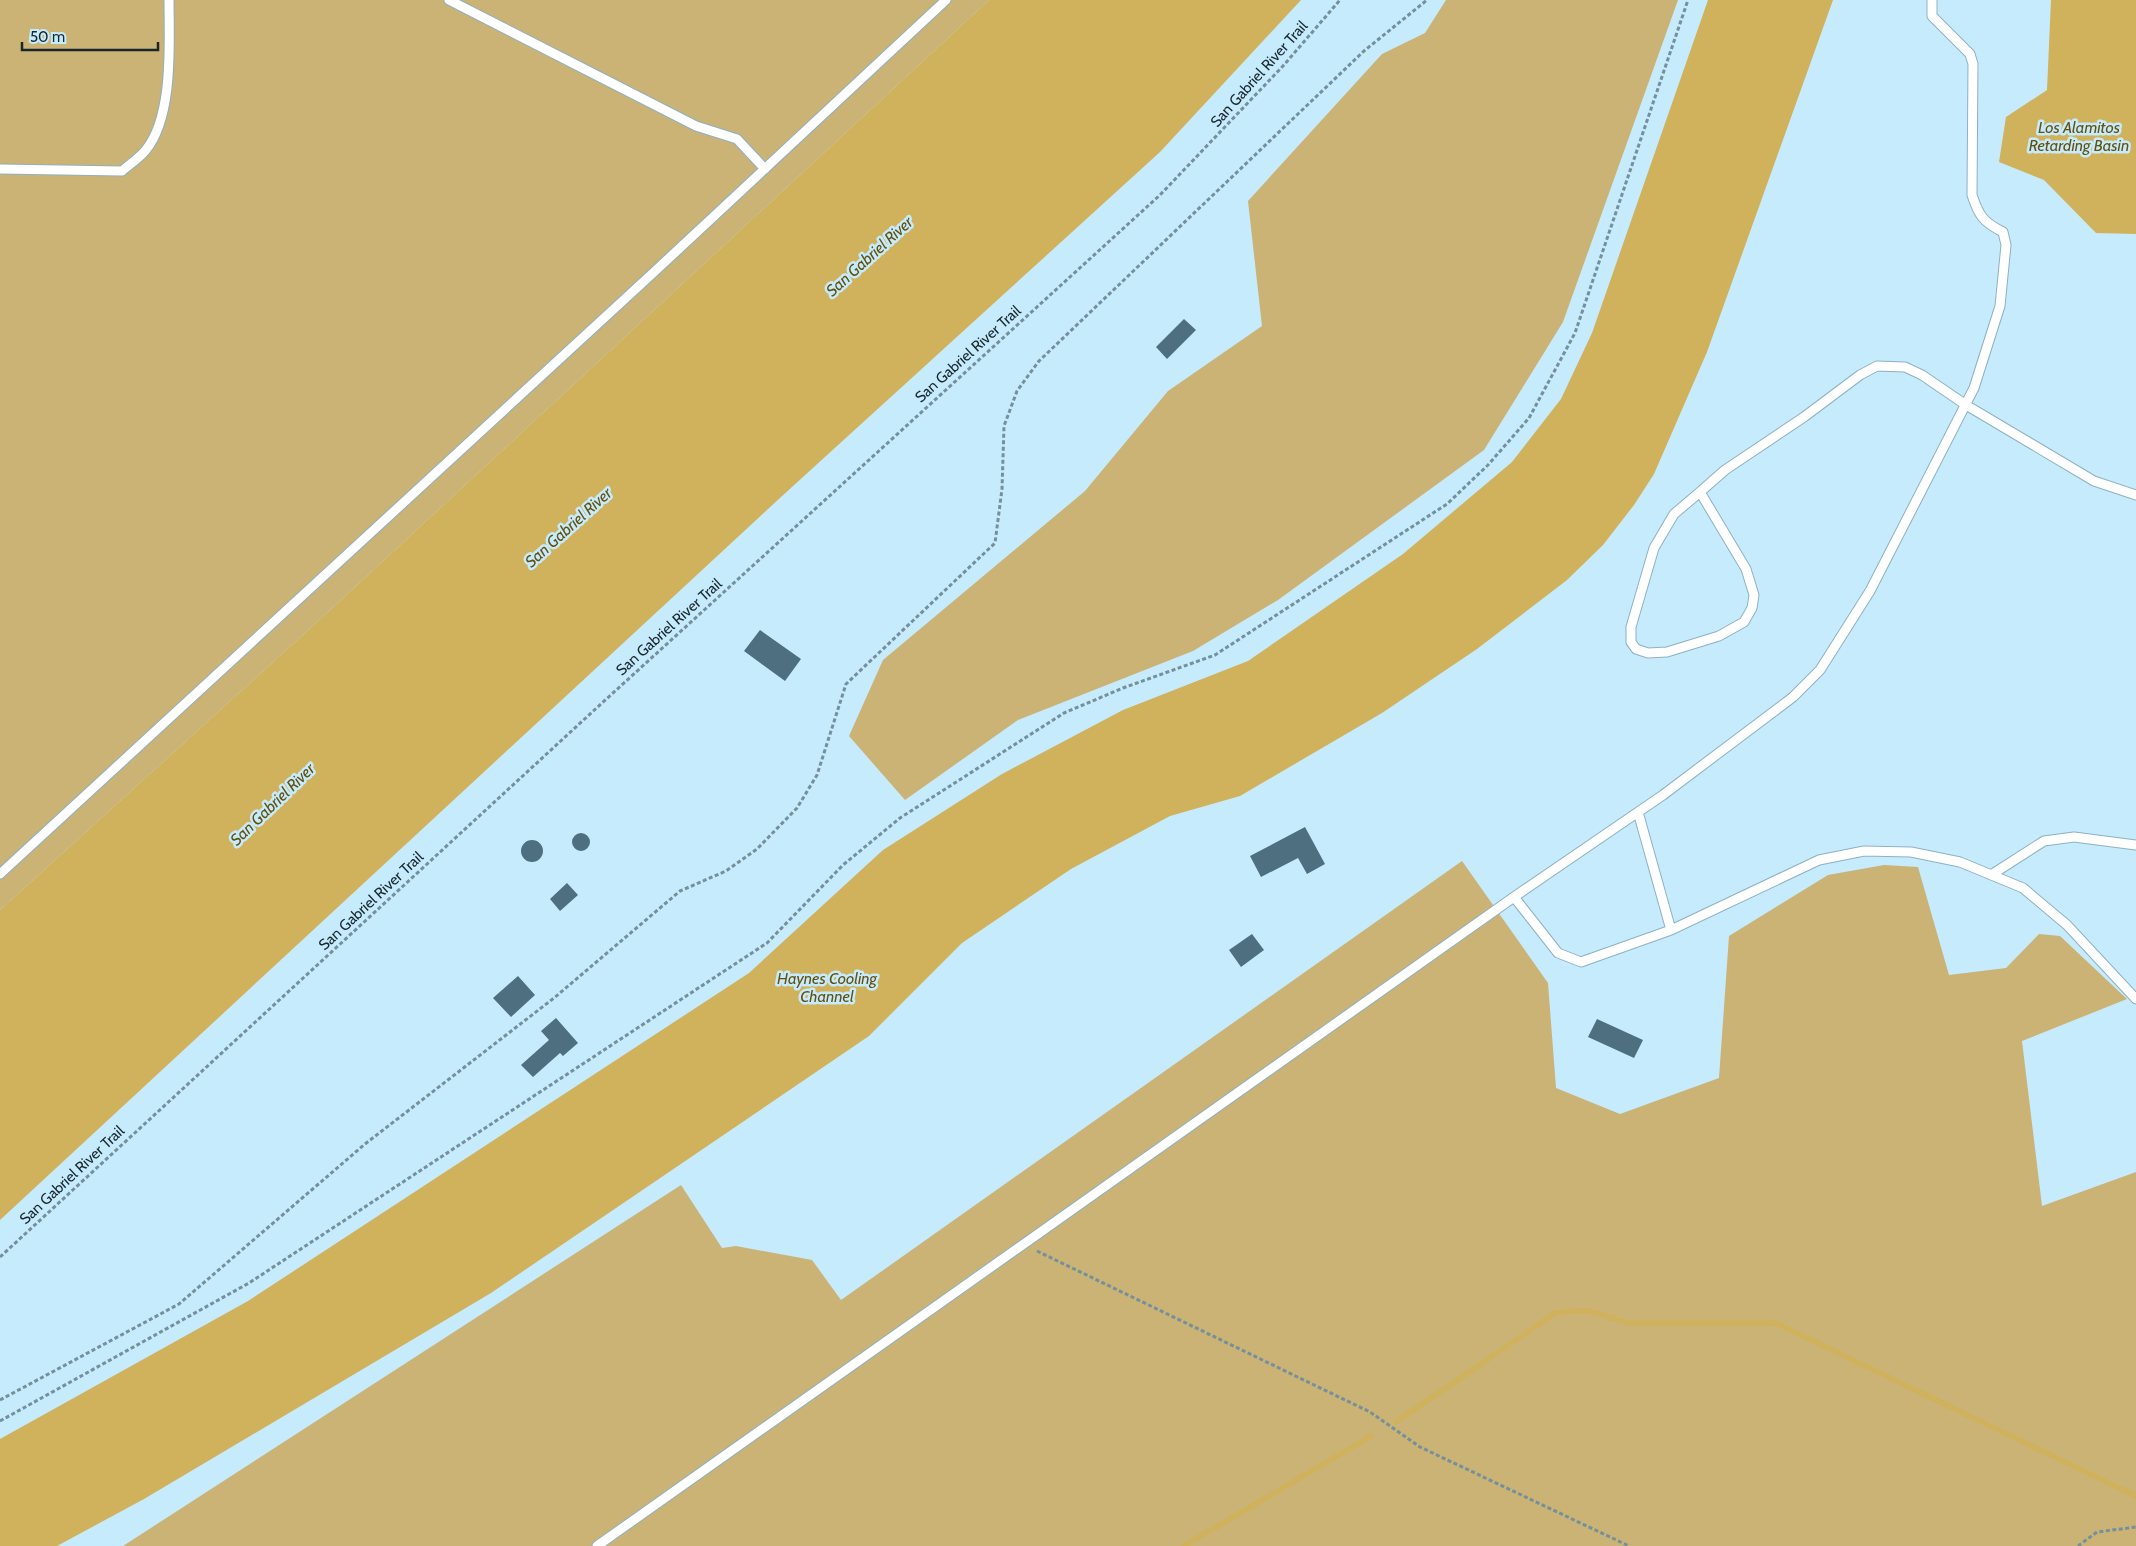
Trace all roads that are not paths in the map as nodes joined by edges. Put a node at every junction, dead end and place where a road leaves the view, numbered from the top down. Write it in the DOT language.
graph roads {
  1 [pos="169,0"];
  2 [pos="449,0"];
  3 [pos="946,0"];
  4 [pos="1932,0"];
  5 [pos="0,169"];
  6 [pos="765,169"];
  7 [pos="1966,405"];
  8 [pos="1700,492"];
  9 [pos="2136,495"];
  10 [pos="1638,812"];
  11 [pos="2136,845"];
  12 [pos="0,874"];
  13 [pos="1991,875"];
  14 [pos="1514,897"];
  15 [pos="1670,930"];
  16 [pos="2136,999"];
  17 [pos="597,1546"];
  1 -- 5 [label="lane"];
  2 -- 6 [label="lane"];
  3 -- 6 [label="lane"];
  4 -- 7 [label="lane"];
  6 -- 12 [label="lane"];
  7 -- 8 [label="lane"];
  7 -- 9 [label="lane"];
  7 -- 10 [label="lane"];
  8 -- 8 [label="lane"];
  10 -- 14 [label="lane"];
  10 -- 15 [label="lane"];
  11 -- 13 [label="lane"];
  13 -- 15 [label="lane"];
  13 -- 16 [label="lane"];
  14 -- 15 [label="lane"];
  14 -- 17 [label="lane"];
}
